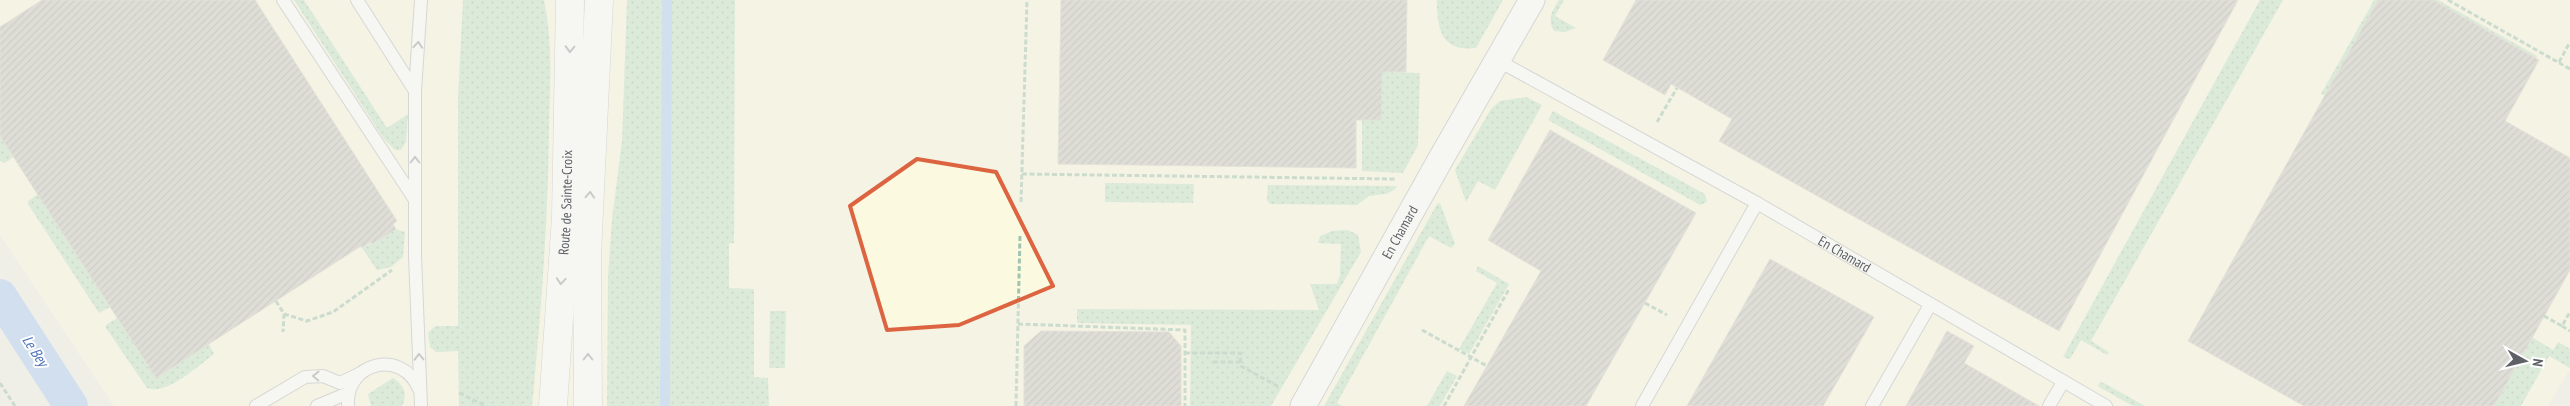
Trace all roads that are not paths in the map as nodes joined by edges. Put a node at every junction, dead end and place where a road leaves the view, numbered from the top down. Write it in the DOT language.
graph roads {
  1 [pos="283,0"];
  2 [pos="421,0"];
  3 [pos="570,0"];
  4 [pos="599,0"];
  5 [pos="1532,0"];
  6 [pos="360,1"];
  7 [pos="1496,60"];
  8 [pos="415,91"];
  9 [pos="415,200"];
  10 [pos="1757,202"];
  11 [pos="1930,305"];
  12 [pos="361,373"];
  13 [pos="2063,382"];
  14 [pos="420,391"];
  15 [pos="348,393"];
  16 [pos="1295,399"];
  17 [pos="256,406"];
  18 [pos="317,406"];
  19 [pos="348,406"];
  20 [pos="422,406"];
  21 [pos="553,406"];
  22 [pos="588,406"];
  23 [pos="1642,406"];
  24 [pos="1872,406"];
  25 [pos="2049,406"];
  26 [pos="2106,406"];
  1 -- 9 [label="lane"];
  8 -- 2 [label="lane, one-way"];
  3 -- 21 [label="main road, Route de Sainte-Croix, one-way"];
  22 -- 4 [label="main road, Route de Sainte-Croix, one-way"];
  5 -- 7 [label="street, En Chamard"];
  6 -- 8 [label="lane"];
  7 -- 10 [label="lane, En Chamard"];
  7 -- 16 [label="street, En Chamard"];
  9 -- 8 [label="lane, one-way"];
  14 -- 9 [label="lane, one-way"];
  10 -- 11 [label="lane, En Chamard"];
  10 -- 23 [label="lane"];
  11 -- 13 [label="lane, En Chamard"];
  11 -- 24 [label="lane"];
  12 -- 14 [label="lane"];
  12 -- 15 [label="lane"];
  12 -- 17 [label="lane, one-way"];
  13 -- 25 [label="lane"];
  13 -- 26 [label="lane, En Chamard"];
  14 -- 20 [label="lane"];
  15 -- 18 [label="lane"];
  15 -- 19 [label="lane"];
}
